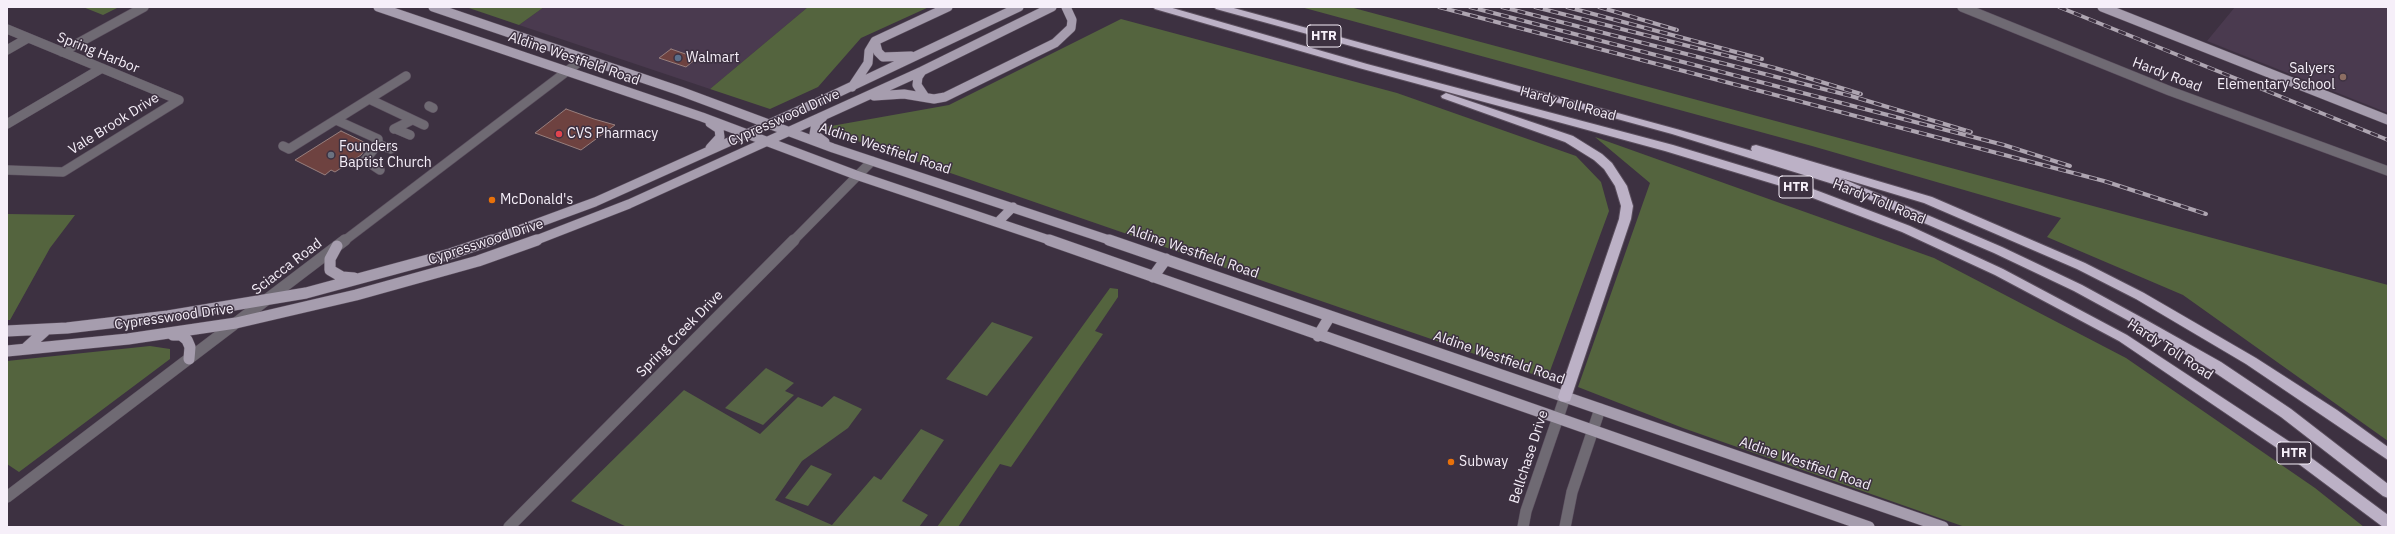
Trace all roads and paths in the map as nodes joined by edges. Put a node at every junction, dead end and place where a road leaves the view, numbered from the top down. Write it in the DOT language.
graph roads {
  1 [pos="144,7"];
  2 [pos="378,7"];
  3 [pos="432,7"];
  4 [pos="948,7"];
  5 [pos="1019,7"];
  6 [pos="1052,7"];
  7 [pos="1066,7"];
  8 [pos="1158,7"];
  9 [pos="1219,7"];
  10 [pos="1962,7"];
  11 [pos="2102,7"];
  12 [pos="450,13"];
  13 [pos="432,25"];
  14 [pos="7,29"];
  15 [pos="28,38"];
  16 [pos="875,41"];
  17 [pos="7,50"];
  18 [pos="62,52"];
  19 [pos="917,56"];
  20 [pos="583,59"];
  21 [pos="1363,66"];
  22 [pos="102,68"];
  23 [pos="922,71"];
  24 [pos="565,72"];
  25 [pos="406,76"];
  26 [pos="852,87"];
  27 [pos="866,96"];
  28 [pos="925,97"];
  29 [pos="369,99"];
  30 [pos="179,100"];
  31 [pos="826,114"];
  32 [pos="702,117"];
  33 [pos="336,120"];
  34 [pos="412,120"];
  35 [pos="2388,120"];
  36 [pos="7,124"];
  37 [pos="769,124"];
  38 [pos="424,125"];
  39 [pos="787,131"];
  40 [pos="1676,132"];
  41 [pos="747,134"];
  42 [pos="410,135"];
  43 [pos="766,140"];
  44 [pos="379,143"];
  45 [pos="283,146"];
  46 [pos="833,148"];
  47 [pos="392,149"];
  48 [pos="706,153"];
  49 [pos="872,161"];
  50 [pos="7,170"];
  51 [pos="380,170"];
  52 [pos="2388,170"];
  53 [pos="856,175"];
  54 [pos="1013,207"];
  55 [pos="998,222"];
  56 [pos="527,228"];
  57 [pos="532,242"];
  58 [pos="337,246"];
  59 [pos="1166,259"];
  60 [pos="1153,277"];
  61 [pos="362,279"];
  62 [pos="266,300"];
  63 [pos="1330,316"];
  64 [pos="236,323"];
  65 [pos="47,329"];
  66 [pos="7,331"];
  67 [pos="155,335"];
  68 [pos="1318,336"];
  69 [pos="25,349"];
  70 [pos="7,350"];
  71 [pos="189,359"];
  72 [pos="1565,397"];
  73 [pos="1600,409"];
  74 [pos="1558,418"];
  75 [pos="1593,430"];
  76 [pos="2388,454"];
  77 [pos="2388,492"];
  78 [pos="7,497"];
  79 [pos="2388,523"];
  80 [pos="1922,524"];
  81 [pos="509,527"];
  82 [pos="1523,527"];
  83 [pos="1565,527"];
  84 [pos="1869,527"];
  85 [pos="1943,527"];
  1 -- 18 [label="street"];
  2 -- 13 [label="main road, Aldine Westfield Road"];
  3 -- 12 [label="main road, Aldine Westfield Road"];
  4 -- 16 [label="main road"];
  5 -- 19 [label="main road, Cypresswood Drive"];
  6 -- 23 [label="main road, Cypresswood Drive"];
  7 -- 28 [label="main road"];
  8 -- 21 [label="highway, Hardy Toll Road / HTR"];
  9 -- 40 [label="highway, Hardy Toll Road / HTR"];
  10 -- 52 [label="street, Hardy Road"];
  11 -- 35 [label="main road"];
  12 -- 13 [label="main road"];
  12 -- 20 [label="main road, Aldine Westfield Road"];
  13 -- 24 [label="main road, Aldine Westfield Road"];
  14 -- 15 [label="street, Spring Harbor"];
  15 -- 17 [label="street"];
  15 -- 18 [label="street, Spring Harbor"];
  16 -- 19 [label="main road"];
  16 -- 26 [label="main road"];
  18 -- 22 [label="street, Spring Harbor"];
  19 -- 26 [label="main road, Cypresswood Drive"];
  20 -- 24 [label="street, Sciacca Road"];
  20 -- 37 [label="main road, Aldine Westfield Road"];
  21 -- 72 [label="highway"];
  21 -- 79 [label="highway, Hardy Toll Road / HTR"];
  22 -- 30 [label="street, Spring Harbor"];
  22 -- 36 [label="street"];
  23 -- 27 [label="main road, Cypresswood Drive"];
  23 -- 28 [label="main road"];
  24 -- 32 [label="main road, Aldine Westfield Road"];
  24 -- 58 [label="street, Sciacca Road"];
  25 -- 29 [label="street"];
  26 -- 37 [label="main road, Cypresswood Drive"];
  27 -- 28 [label="main road"];
  27 -- 31 [label="main road, Cypresswood Drive"];
  29 -- 33 [label="street"];
  29 -- 34 [label="street"];
  30 -- 50 [label="street, Vale Brook Drive"];
  31 -- 39 [label="main road, Cypresswood Drive"];
  31 -- 46 [label="main road"];
  32 -- 41 [label="main road, Aldine Westfield Road"];
  32 -- 48 [label="main road"];
  33 -- 44 [label="street"];
  33 -- 45 [label="street"];
  34 -- 38 [label="street"];
  34 -- 42 [label="street"];
  37 -- 39 [label="main road, Aldine Westfield Road"];
  37 -- 41 [label="main road, Cypresswood Drive"];
  39 -- 43 [label="main road, Cypresswood Drive"];
  39 -- 46 [label="main road, Aldine Westfield Road"];
  40 -- 76 [label="highway"];
  40 -- 77 [label="highway, Hardy Toll Road / HTR"];
  41 -- 43 [label="main road, Aldine Westfield Road"];
  41 -- 48 [label="main road, Cypresswood Drive"];
  43 -- 53 [label="main road, Aldine Westfield Road"];
  43 -- 57 [label="main road, Cypresswood Drive"];
  44 -- 47 [label="street"];
  44 -- 51 [label="street"];
  46 -- 49 [label="main road, Aldine Westfield Road"];
  48 -- 56 [label="main road, Cypresswood Drive"];
  49 -- 53 [label="street, Spring Creek Drive"];
  49 -- 54 [label="main road, Aldine Westfield Road"];
  53 -- 55 [label="main road, Aldine Westfield Road"];
  53 -- 81 [label="street, Spring Creek Drive"];
  54 -- 55 [label="main road"];
  54 -- 59 [label="main road, Aldine Westfield Road"];
  55 -- 60 [label="main road, Aldine Westfield Road"];
  56 -- 57 [label="main road"];
  56 -- 61 [label="main road, Cypresswood Drive"];
  57 -- 64 [label="main road, Cypresswood Drive"];
  58 -- 61 [label="main road"];
  58 -- 62 [label="street, Sciacca Road"];
  59 -- 60 [label="main road"];
  59 -- 63 [label="main road, Aldine Westfield Road"];
  60 -- 68 [label="main road, Aldine Westfield Road"];
  61 -- 62 [label="main road, Cypresswood Drive"];
  62 -- 64 [label="street, Sciacca Road"];
  62 -- 65 [label="main road, Cypresswood Drive"];
  63 -- 68 [label="main road"];
  63 -- 72 [label="main road, Aldine Westfield Road"];
  64 -- 67 [label="main road, Cypresswood Drive"];
  64 -- 71 [label="street, Sciacca Road"];
  65 -- 66 [label="main road, Cypresswood Drive"];
  65 -- 69 [label="main road"];
  67 -- 69 [label="main road, Cypresswood Drive"];
  67 -- 71 [label="main road"];
  68 -- 74 [label="main road, Aldine Westfield Road"];
  69 -- 70 [label="main road, Cypresswood Drive"];
  71 -- 78 [label="street, Sciacca Road"];
  72 -- 73 [label="main road, Aldine Westfield Road"];
  72 -- 74 [label="street, Bellchase Drive"];
  73 -- 75 [label="street"];
  73 -- 80 [label="main road, Aldine Westfield Road"];
  74 -- 75 [label="main road, Aldine Westfield Road"];
  74 -- 82 [label="street, Bellchase Drive"];
  75 -- 83 [label="street"];
  75 -- 84 [label="main road, Aldine Westfield Road"];
  80 -- 85 [label="main road, Aldine Westfield Road"];
}
